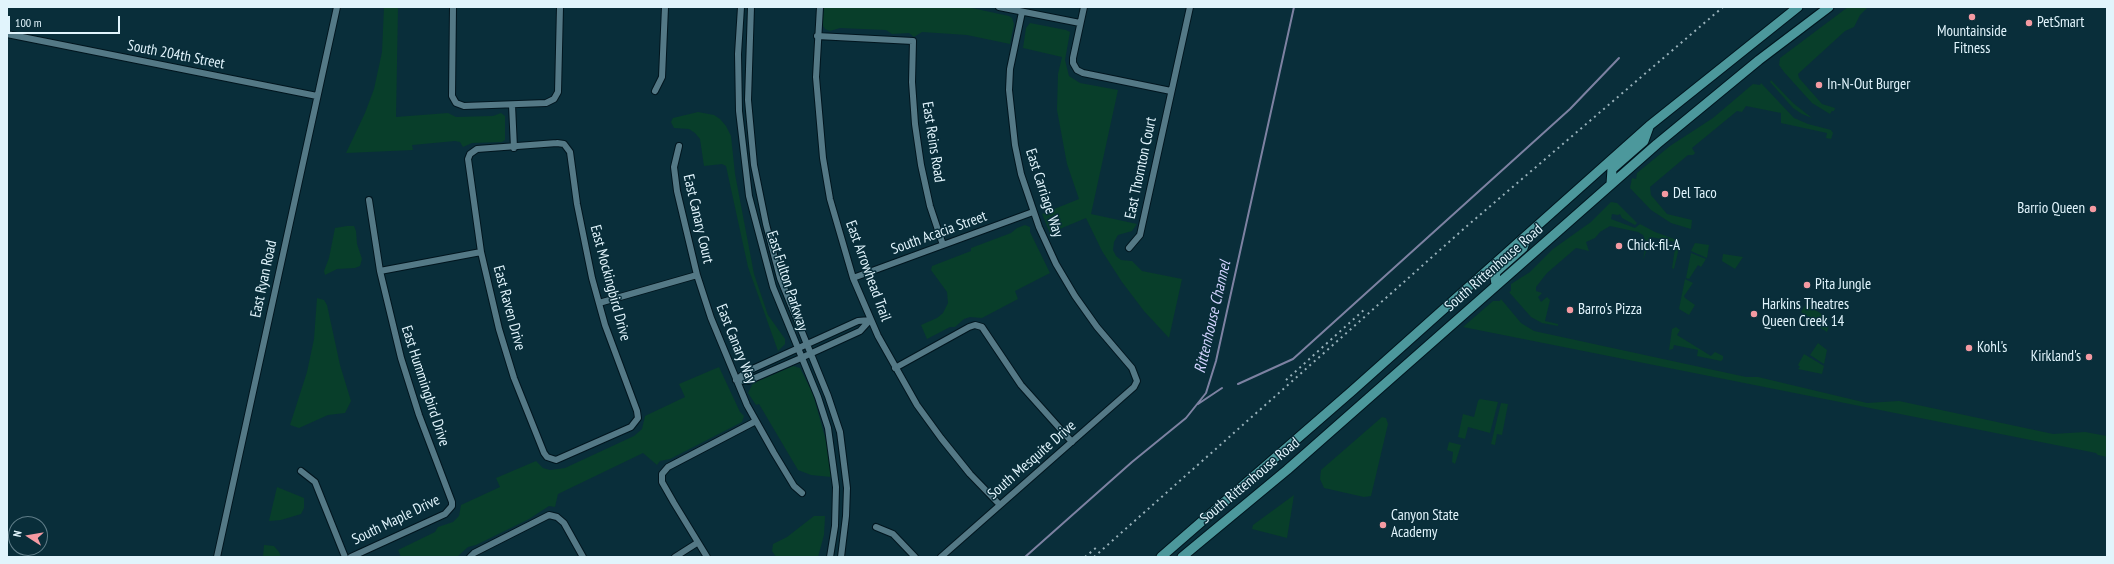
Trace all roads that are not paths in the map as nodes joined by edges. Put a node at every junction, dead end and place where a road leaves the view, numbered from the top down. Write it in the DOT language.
graph roads {
  1 [pos="337,7"];
  2 [pos="453,7"];
  3 [pos="560,7"];
  4 [pos="665,7"];
  5 [pos="741,7"];
  6 [pos="751,7"];
  7 [pos="820,7"];
  8 [pos="999,7"];
  9 [pos="1084,7"];
  10 [pos="1190,7"];
  11 [pos="1798,7"];
  12 [pos="1829,7"];
  13 [pos="1022,12"];
  14 [pos="1080,24"];
  15 [pos="7,34"];
  16 [pos="817,36"];
  17 [pos="1748,46"];
  18 [pos="1759,60"];
  19 [pos="655,91"];
  20 [pos="1171,91"];
  21 [pos="317,96"];
  22 [pos="512,105"];
  23 [pos="1650,126"];
  24 [pos="679,146"];
  25 [pos="514,148"];
  26 [pos="1611,184"];
  27 [pos="369,200"];
  28 [pos="1033,212"];
  29 [pos="1527,235"];
  30 [pos="943,246"];
  31 [pos="1129,248"];
  32 [pos="481,252"];
  33 [pos="380,271"];
  34 [pos="697,275"];
  35 [pos="853,278"];
  36 [pos="1496,284"];
  37 [pos="599,303"];
  38 [pos="870,320"];
  39 [pos="806,345"];
  40 [pos="797,350"];
  41 [pos="810,354"];
  42 [pos="801,358"];
  43 [pos="895,368"];
  44 [pos="736,380"];
  45 [pos="1137,380"];
  46 [pos="756,421"];
  47 [pos="636,423"];
  48 [pos="1072,442"];
  49 [pos="1278,455"];
  50 [pos="1289,468"];
  51 [pos="301,470"];
  52 [pos="802,493"];
  53 [pos="1000,505"];
  54 [pos="452,506"];
  55 [pos="876,527"];
  56 [pos="697,543"];
  57 [pos="217,557"];
  58 [pos="345,557"];
  59 [pos="351,557"];
  60 [pos="470,557"];
  61 [pos="583,557"];
  62 [pos="675,557"];
  63 [pos="707,557"];
  64 [pos="830,557"];
  65 [pos="841,557"];
  66 [pos="915,557"];
  67 [pos="942,557"];
  68 [pos="1161,557"];
  69 [pos="1182,557"];
  1 -- 21 [label="street, East Ryan Road"];
  2 -- 22 [label="street"];
  3 -- 22 [label="street"];
  4 -- 19 [label="street"];
  5 -- 40 [label="street, East Fulton Parkway"];
  6 -- 39 [label="street, East Fulton Parkway"];
  7 -- 16 [label="street, East Arrowhead Trail"];
  8 -- 13 [label="street"];
  9 -- 14 [label="street"];
  10 -- 20 [label="street, East Thornton Court"];
  11 -- 17 [label="main road, South Rittenhouse Road"];
  12 -- 18 [label="main road, South Rittenhouse Road"];
  13 -- 14 [label="street"];
  13 -- 28 [label="street, East Carriage Way"];
  14 -- 20 [label="street"];
  15 -- 21 [label="street, South 204th Street"];
  16 -- 30 [label="street, East Reins Road"];
  16 -- 35 [label="street, East Arrowhead Trail"];
  17 -- 18 [label="main road"];
  17 -- 23 [label="main road, South Rittenhouse Road"];
  18 -- 26 [label="main road, South Rittenhouse Road"];
  20 -- 31 [label="street, East Thornton Court"];
  21 -- 57 [label="street, East Ryan Road"];
  22 -- 25 [label="street"];
  23 -- 26 [label="main road"];
  23 -- 29 [label="main road, South Rittenhouse Road"];
  24 -- 34 [label="street, East Canary Court"];
  25 -- 32 [label="street, East Raven Drive"];
  25 -- 37 [label="street, East Mockingbird Drive"];
  26 -- 36 [label="main road, South Rittenhouse Road"];
  27 -- 33 [label="street, East Hummingbird Drive"];
  28 -- 30 [label="street, South Acacia Street"];
  28 -- 45 [label="street, East Carriage Way"];
  29 -- 36 [label="main road"];
  29 -- 49 [label="main road, South Rittenhouse Road"];
  30 -- 35 [label="street, South Acacia Street"];
  32 -- 33 [label="street"];
  32 -- 47 [label="street, East Raven Drive"];
  33 -- 54 [label="street, East Hummingbird Drive"];
  34 -- 37 [label="street"];
  34 -- 44 [label="street, East Canary Way"];
  35 -- 38 [label="street, East Arrowhead Trail"];
  36 -- 50 [label="main road, South Rittenhouse Road"];
  37 -- 47 [label="street, East Mockingbird Drive"];
  38 -- 39 [label="street"];
  38 -- 41 [label="street"];
  38 -- 43 [label="street, East Arrowhead Trail"];
  39 -- 40 [label="street"];
  39 -- 41 [label="street, East Fulton Parkway"];
  40 -- 42 [label="street, East Fulton Parkway"];
  40 -- 44 [label="street"];
  41 -- 42 [label="street"];
  41 -- 65 [label="street, East Fulton Parkway"];
  42 -- 44 [label="street"];
  42 -- 64 [label="street, East Fulton Parkway"];
  43 -- 48 [label="street"];
  43 -- 53 [label="street, East Arrowhead Trail"];
  44 -- 46 [label="street, East Canary Way"];
  45 -- 48 [label="street, South Mesquite Drive"];
  46 -- 52 [label="street"];
  46 -- 56 [label="street"];
  48 -- 53 [label="street, South Mesquite Drive"];
  49 -- 50 [label="main road"];
  49 -- 68 [label="main road, South Rittenhouse Road"];
  50 -- 69 [label="main road, South Rittenhouse Road"];
  51 -- 58 [label="street"];
  53 -- 67 [label="street, South Mesquite Drive"];
  54 -- 59 [label="street, South Maple Drive"];
  55 -- 66 [label="street"];
  56 -- 62 [label="street"];
  56 -- 63 [label="street"];
  60 -- 61 [label="street"];
}
